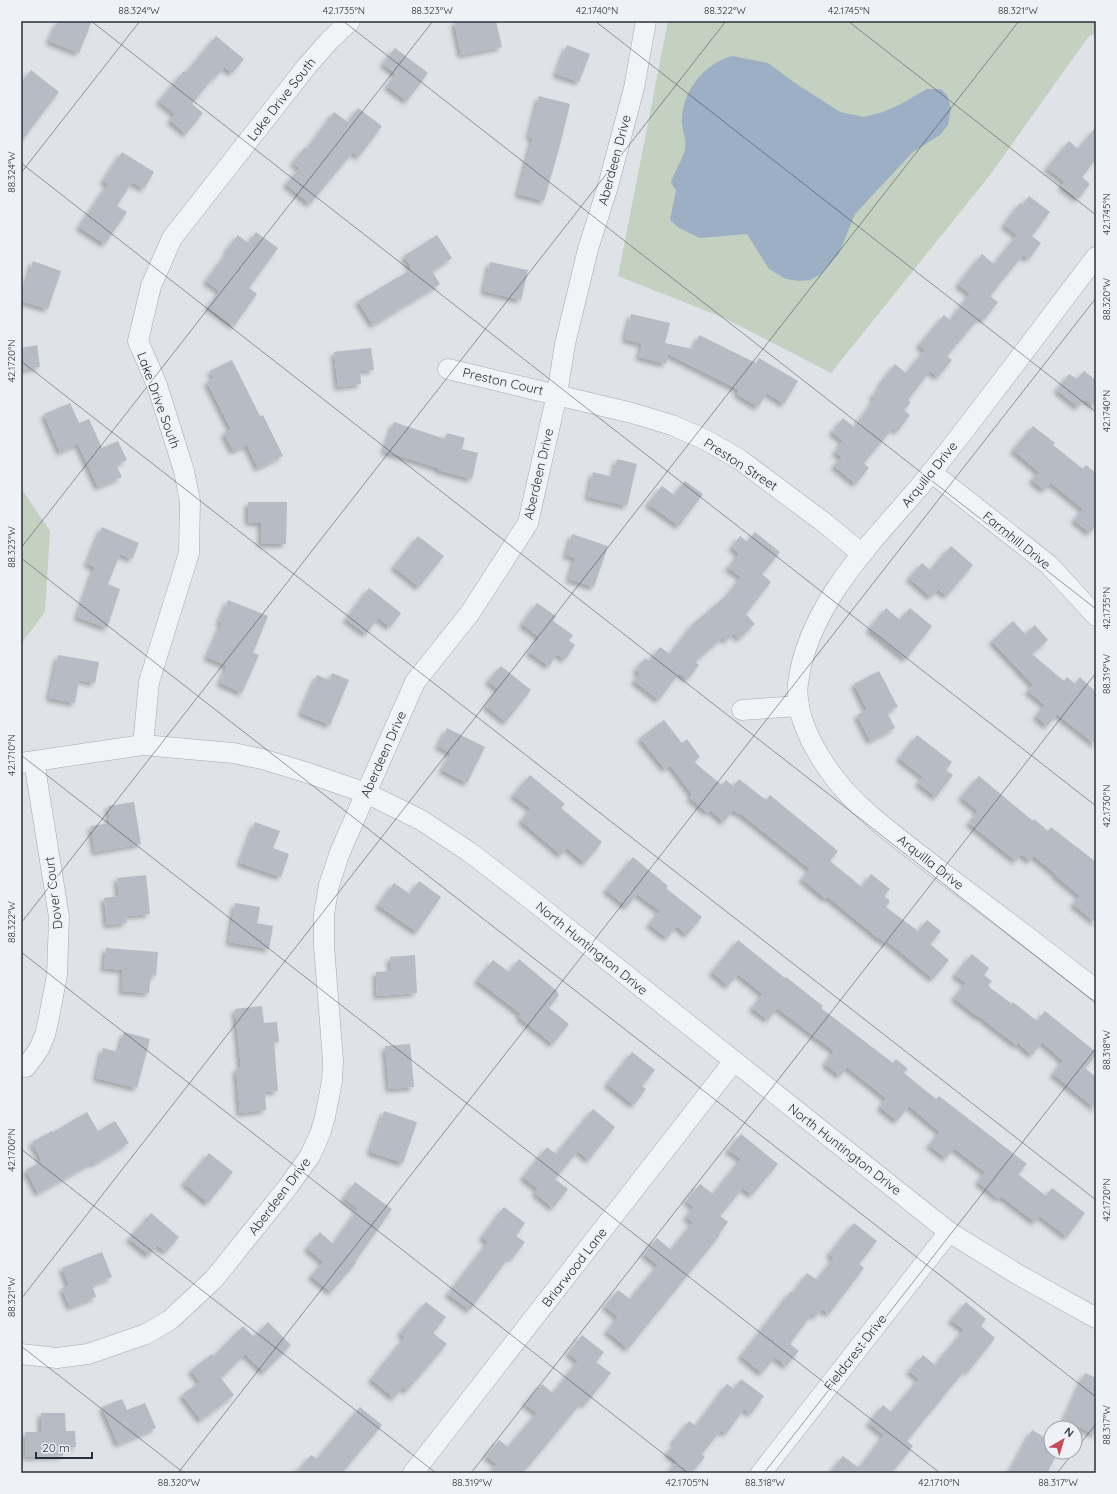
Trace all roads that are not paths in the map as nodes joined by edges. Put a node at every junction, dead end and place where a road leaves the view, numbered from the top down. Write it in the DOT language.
graph roads {
  1 [pos="350,21"];
  2 [pos="646,21"];
  3 [pos="1096,257"];
  4 [pos="448,369"];
  5 [pos="557,394"];
  6 [pos="931,472"];
  7 [pos="862,554"];
  8 [pos="1096,616"];
  9 [pos="799,706"];
  10 [pos="742,710"];
  11 [pos="144,746"];
  12 [pos="28,762"];
  13 [pos="366,793"];
  14 [pos="1096,990"];
  15 [pos="734,1061"];
  16 [pos="26,1066"];
  17 [pos="949,1232"];
  18 [pos="1096,1318"];
  19 [pos="21,1354"];
  20 [pos="413,1473"];
  21 [pos="761,1473"];
  1 -- 11 [label="street, Lake Drive South"];
  2 -- 5 [label="street, Aberdeen Drive"];
  3 -- 6 [label="street, Arquilla Drive"];
  4 -- 5 [label="street, Preston Court"];
  5 -- 7 [label="street, Preston Street"];
  5 -- 13 [label="street, Aberdeen Drive"];
  6 -- 7 [label="street, Arquilla Drive"];
  6 -- 8 [label="street, Farmhill Drive"];
  7 -- 9 [label="street, Arquilla Drive"];
  9 -- 10 [label="street"];
  9 -- 14 [label="street, Arquilla Drive"];
  11 -- 12 [label="street, North Huntington Drive"];
  11 -- 13 [label="street, North Huntington Drive"];
  12 -- 16 [label="street, Dover Court"];
  13 -- 15 [label="street, North Huntington Drive"];
  13 -- 19 [label="street, Aberdeen Drive"];
  15 -- 17 [label="street, North Huntington Drive"];
  15 -- 20 [label="street, Briarwood Lane"];
  17 -- 18 [label="street, North Huntington Drive"];
  17 -- 21 [label="street, Fieldcrest Drive"];
}
